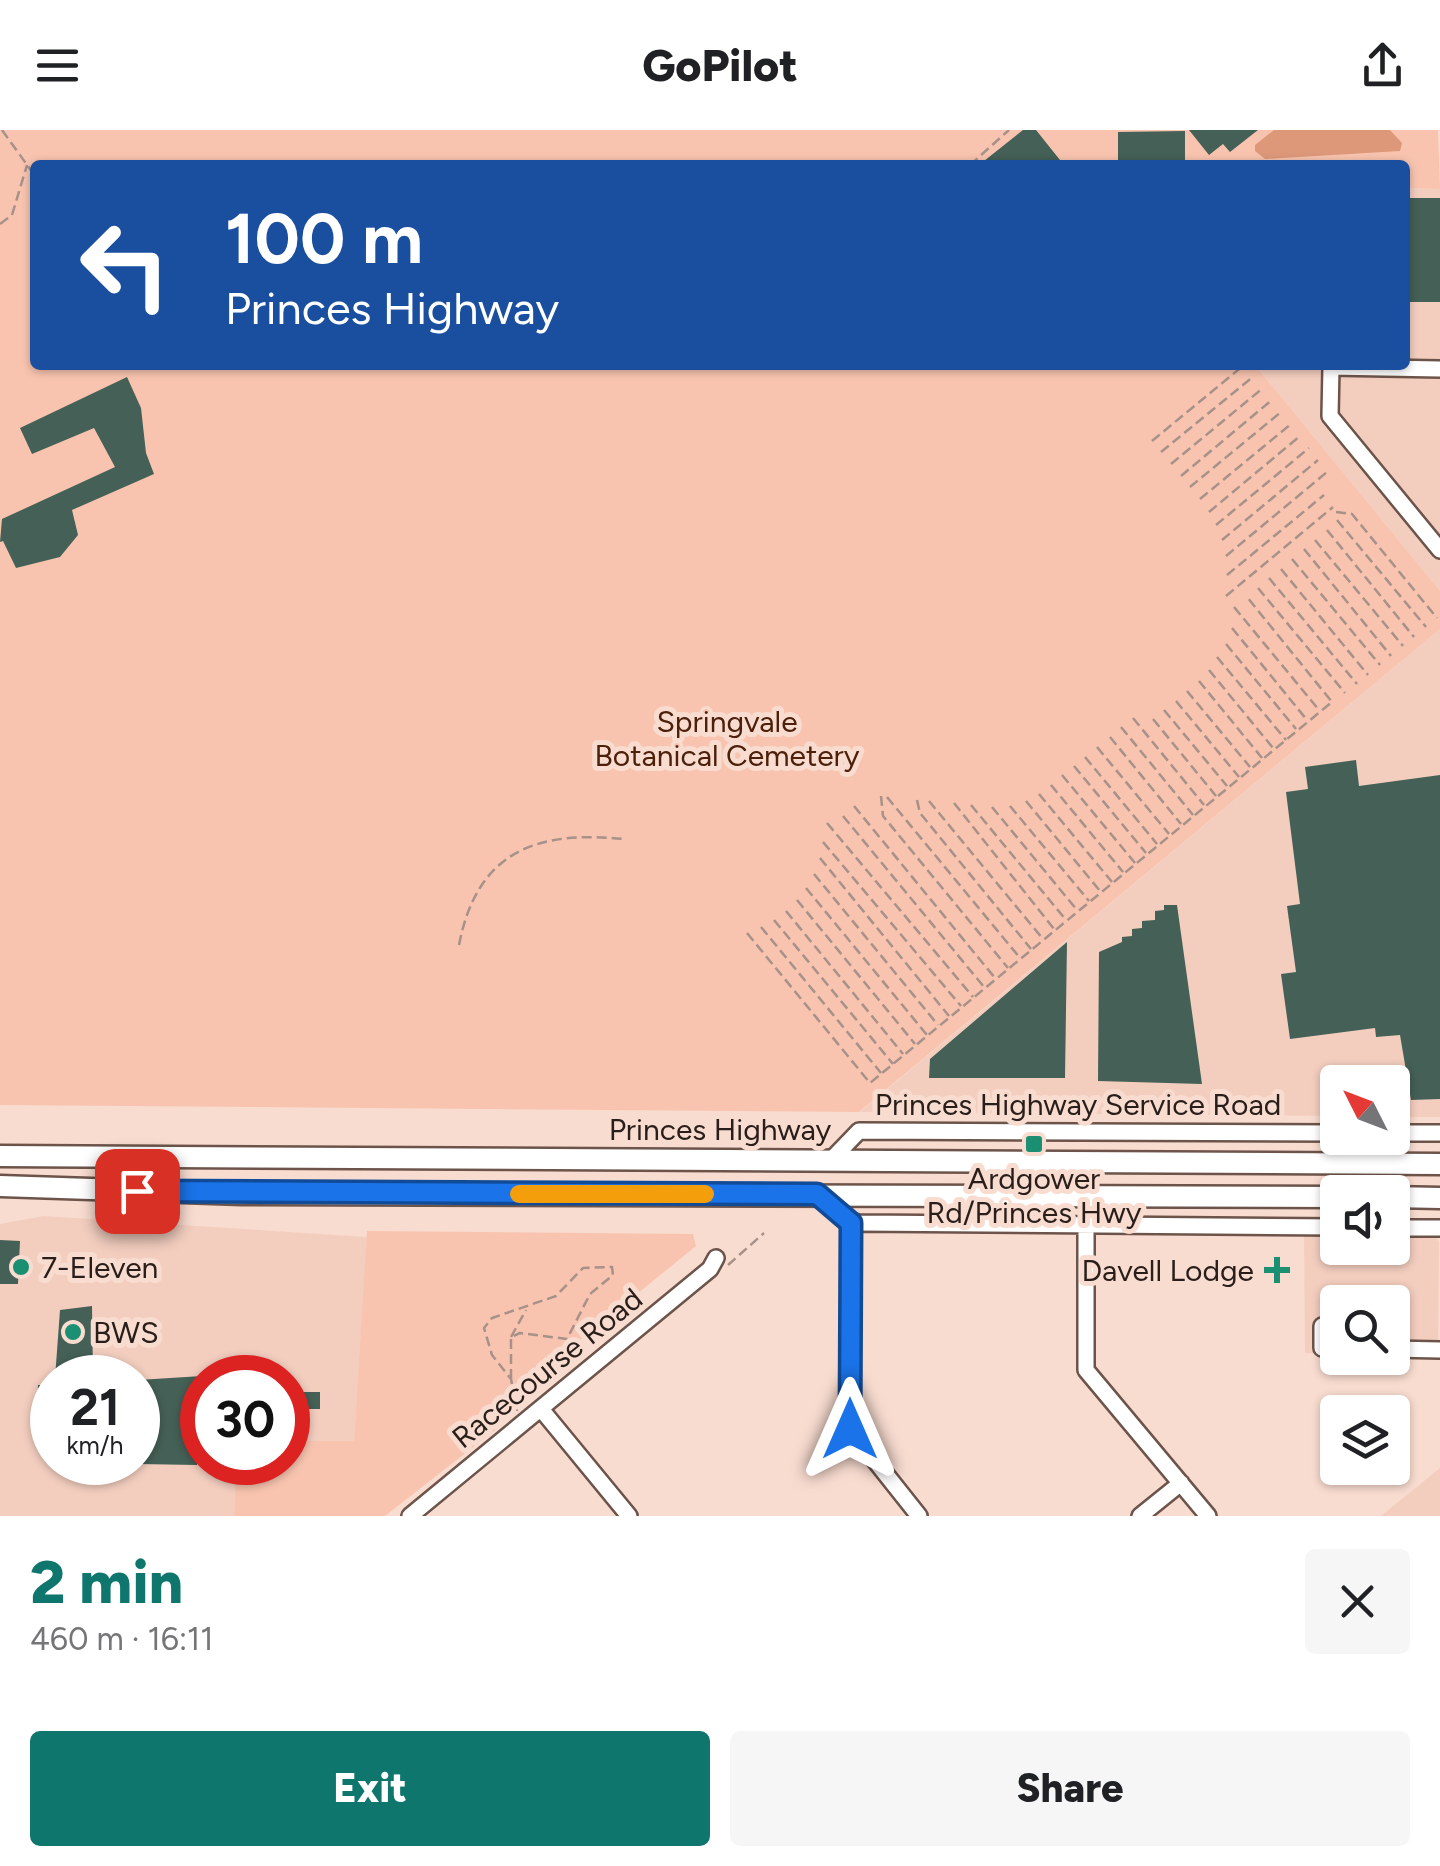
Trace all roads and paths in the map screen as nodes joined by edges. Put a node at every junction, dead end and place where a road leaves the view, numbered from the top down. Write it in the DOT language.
graph roads {
  1 [pos="2,130"];
  2 [pos="1009,130"];
  3 [pos="976,160"];
  4 [pos="28,165"];
  5 [pos="30,168"];
  6 [pos="0,224"];
  7 [pos="1410,369"];
  8 [pos="1238,370"];
  9 [pos="1331,370"];
  10 [pos="1440,370"];
  11 [pos="1254,376"];
  12 [pos="1263,388"];
  13 [pos="1273,399"];
  14 [pos="1281,412"];
  15 [pos="1291,424"];
  16 [pos="1300,436"];
  17 [pos="1152,441"];
  18 [pos="1309,448"];
  19 [pos="1161,452"];
  20 [pos="1318,460"];
  21 [pos="1171,464"];
  22 [pos="1327,472"];
  23 [pos="1180,476"];
  24 [pos="1190,488"];
  25 [pos="1324,495"];
  26 [pos="1200,499"];
  27 [pos="1208,512"];
  28 [pos="1337,520"];
  29 [pos="1216,525"];
  30 [pos="1327,530"];
  31 [pos="1222,540"];
  32 [pos="1315,540"];
  33 [pos="1304,550"];
  34 [pos="1440,550"];
  35 [pos="1226,556"];
  36 [pos="1292,559"];
  37 [pos="1281,569"];
  38 [pos="1227,575"];
  39 [pos="1270,578"];
  40 [pos="1258,588"];
  41 [pos="1226,596"];
  42 [pos="1247,598"];
  43 [pos="1234,607"];
  44 [pos="1437,618"];
  45 [pos="1426,627"];
  46 [pos="1232,628"];
  47 [pos="1414,636"];
  48 [pos="1226,644"];
  49 [pos="1402,646"];
  50 [pos="1391,656"];
  51 [pos="1217,657"];
  52 [pos="1380,665"];
  53 [pos="1209,670"];
  54 [pos="1368,675"];
  55 [pos="1199,681"];
  56 [pos="1357,684"];
  57 [pos="1187,691"];
  58 [pos="1345,694"];
  59 [pos="1176,700"];
  60 [pos="1164,710"];
  61 [pos="1320,712"];
  62 [pos="1132,718"];
  63 [pos="1153,720"];
  64 [pos="1309,721"];
  65 [pos="1121,728"];
  66 [pos="1297,730"];
  67 [pos="1110,737"];
  68 [pos="1286,740"];
  69 [pos="1098,746"];
  70 [pos="1274,749"];
  71 [pos="1086,756"];
  72 [pos="1263,759"];
  73 [pos="1074,766"];
  74 [pos="1252,768"];
  75 [pos="1062,775"];
  76 [pos="1240,778"];
  77 [pos="1051,785"];
  78 [pos="1228,788"];
  79 [pos="1039,794"];
  80 [pos="1217,797"];
  81 [pos="918,800"];
  82 [pos="930,801"];
  83 [pos="1026,801"];
  84 [pos="954,804"];
  85 [pos="971,805"];
  86 [pos="854,806"];
  87 [pos="1010,806"];
  88 [pos="1206,806"];
  89 [pos="992,807"];
  90 [pos="843,816"];
  91 [pos="1194,816"];
  92 [pos="827,823"];
  93 [pos="1182,825"];
  94 [pos="1170,835"];
  95 [pos="624,839"];
  96 [pos="823,842"];
  97 [pos="1158,845"];
  98 [pos="1147,855"];
  99 [pos="820,858"];
  100 [pos="1136,864"];
  101 [pos="814,874"];
  102 [pos="1124,874"];
  103 [pos="1113,883"];
  104 [pos="806,888"];
  105 [pos="1101,892"];
  106 [pos="796,900"];
  107 [pos="1090,902"];
  108 [pos="786,911"];
  109 [pos="1078,912"];
  110 [pos="774,920"];
  111 [pos="1066,921"];
  112 [pos="760,927"];
  113 [pos="1055,930"];
  114 [pos="747,933"];
  115 [pos="1044,940"];
  116 [pos="460,945"];
  117 [pos="1032,950"];
  118 [pos="1020,959"];
  119 [pos="1008,969"];
  120 [pos="996,979"];
  121 [pos="985,988"];
  122 [pos="974,998"];
  123 [pos="962,1008"];
  124 [pos="950,1017"];
  125 [pos="939,1026"];
  126 [pos="928,1036"];
  127 [pos="916,1045"];
  128 [pos="904,1055"];
  129 [pos="893,1064"];
  130 [pos="882,1074"];
  131 [pos="1320,1133"];
  132 [pos="1410,1133"];
  133 [pos="1440,1133"];
  134 [pos="0,1156"];
  135 [pos="830,1160"];
  136 [pos="1440,1164"];
  137 [pos="0,1186"];
  138 [pos="817,1194"];
  139 [pos="1320,1197"];
  140 [pos="1410,1197"];
  141 [pos="1440,1198"];
  142 [pos="851,1223"];
  143 [pos="1086,1224"];
  144 [pos="1320,1227"];
  145 [pos="1410,1228"];
  146 [pos="1440,1228"];
  147 [pos="764,1233"];
  148 [pos="718,1265"];
  149 [pos="527,1309"];
  150 [pos="511,1337"];
  151 [pos="567,1340"];
  152 [pos="1410,1349"];
  153 [pos="1440,1350"];
  154 [pos="510,1379"];
  155 [pos="576,1380"];
  156 [pos="541,1408"];
  157 [pos="522,1425"];
  158 [pos="1181,1484"];
  159 [pos="410,1516"];
  160 [pos="628,1516"];
  161 [pos="918,1516"];
  162 [pos="1140,1516"];
  163 [pos="1208,1516"];
  1 -- 4 [label="path"];
  2 -- 3 [label="path"];
  4 -- 5 [label="path"];
  4 -- 6 [label="path"];
  7 -- 10 [label="street"];
  8 -- 17 [label="path"];
  9 -- 34 [label="street"];
  11 -- 19 [label="path"];
  12 -- 21 [label="path"];
  13 -- 23 [label="path"];
  14 -- 24 [label="path"];
  15 -- 26 [label="path"];
  16 -- 27 [label="path"];
  18 -- 29 [label="path"];
  20 -- 31 [label="path"];
  22 -- 35 [label="path"];
  25 -- 38 [label="path"];
  28 -- 45 [label="path"];
  30 -- 47 [label="path"];
  32 -- 49 [label="path"];
  33 -- 50 [label="path"];
  36 -- 52 [label="path"];
  37 -- 54 [label="path"];
  39 -- 56 [label="path"];
  40 -- 58 [label="path"];
  41 -- 44 [label="path"];
  42 -- 61 [label="path"];
  43 -- 61 [label="path"];
  46 -- 64 [label="path"];
  48 -- 66 [label="path"];
  51 -- 68 [label="path"];
  53 -- 70 [label="path"];
  55 -- 72 [label="path"];
  57 -- 74 [label="path"];
  59 -- 76 [label="path"];
  60 -- 78 [label="path"];
  61 -- 64 [label="path"];
  62 -- 88 [label="path"];
  63 -- 80 [label="path"];
  64 -- 66 [label="path"];
  65 -- 91 [label="path"];
  66 -- 68 [label="path"];
  67 -- 93 [label="path"];
  68 -- 70 [label="path"];
  69 -- 94 [label="path"];
  70 -- 72 [label="path"];
  71 -- 97 [label="path"];
  72 -- 74 [label="path"];
  73 -- 98 [label="path"];
  74 -- 76 [label="path"];
  75 -- 100 [label="path"];
  76 -- 78 [label="path"];
  77 -- 102 [label="path"];
  78 -- 80 [label="path"];
  79 -- 103 [label="path"];
  80 -- 88 [label="path"];
  81 -- 117 [label="path"];
  82 -- 115 [label="path"];
  83 -- 105 [label="path"];
  84 -- 113 [label="path"];
  85 -- 111 [label="path"];
  86 -- 120 [label="path"];
  87 -- 107 [label="path"];
  88 -- 91 [label="path"];
  89 -- 109 [label="path"];
  90 -- 121 [label="path"];
  91 -- 93 [label="path"];
  92 -- 122 [label="path"];
  93 -- 94 [label="path"];
  94 -- 97 [label="path"];
  95 -- 116 [label="path"];
  96 -- 123 [label="path"];
  97 -- 98 [label="path"];
  98 -- 100 [label="path"];
  99 -- 124 [label="path"];
  100 -- 102 [label="path"];
  101 -- 125 [label="path"];
  102 -- 103 [label="path"];
  103 -- 105 [label="path"];
  104 -- 126 [label="path"];
  105 -- 107 [label="path"];
  106 -- 127 [label="path"];
  107 -- 109 [label="path"];
  108 -- 128 [label="path"];
  109 -- 111 [label="path"];
  110 -- 129 [label="path"];
  111 -- 113 [label="path"];
  112 -- 130 [label="path"];
  113 -- 115 [label="path"];
  114 -- 130 [label="path"];
  115 -- 117 [label="path"];
  117 -- 118 [label="path"];
  118 -- 119 [label="path"];
  118 -- 119 [label="path"];
  119 -- 120 [label="path"];
  120 -- 121 [label="path"];
  121 -- 122 [label="path"];
  122 -- 123 [label="path"];
  123 -- 124 [label="path"];
  124 -- 125 [label="path"];
  125 -- 126 [label="path"];
  126 -- 127 [label="path"];
  127 -- 128 [label="path"];
  128 -- 129 [label="path"];
  129 -- 130 [label="path"];
  131 -- 135 [label="street, Princes Highway Service Road"];
  132 -- 133 [label="street"];
  134 -- 135 [label="highway, Princes Highway"];
  135 -- 136 [label="highway, Princes Highway"];
  137 -- 138 [label="highway"];
  138 -- 139 [label="highway"];
  138 -- 142 [label="street"];
  140 -- 141 [label="highway"];
  142 -- 143 [label="street"];
  142 -- 161 [label="street"];
  143 -- 144 [label="street"];
  143 -- 158 [label="street"];
  145 -- 146 [label="street"];
  147 -- 148 [label="path"];
  148 -- 155 [label="street, Racecourse Road"];
  149 -- 150 [label="path"];
  149 -- 151 [label="path"];
  149 -- 154 [label="path"];
  150 -- 151 [label="path"];
  150 -- 154 [label="path"];
  151 -- 155 [label="path"];
  152 -- 153 [label="street"];
  154 -- 157 [label="path"];
  155 -- 156 [label="street, Racecourse Road"];
  156 -- 157 [label="street, Racecourse Road"];
  156 -- 160 [label="street"];
  157 -- 159 [label="street, Racecourse Road"];
  158 -- 162 [label="street"];
  158 -- 163 [label="street"];
}
